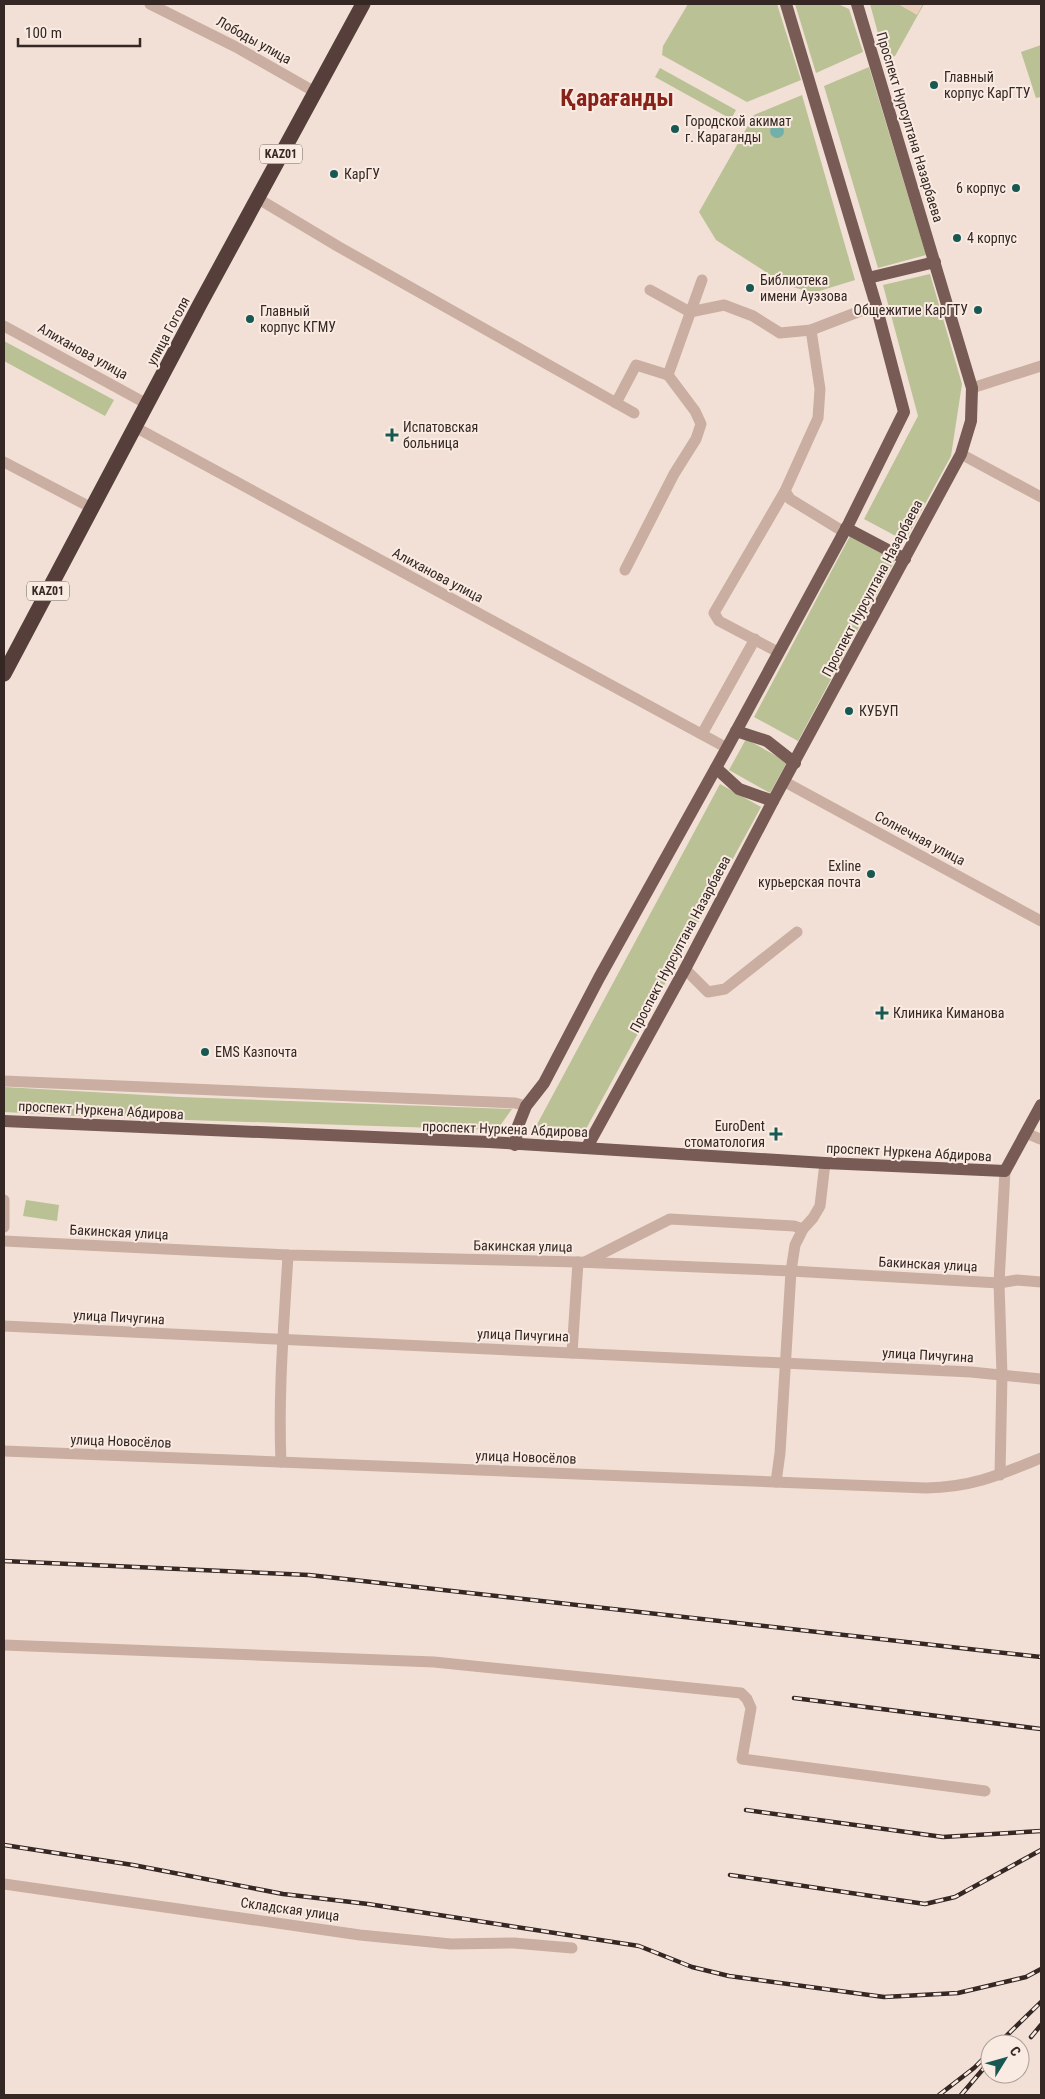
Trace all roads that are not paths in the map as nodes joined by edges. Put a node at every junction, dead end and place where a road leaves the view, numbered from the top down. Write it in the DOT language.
graph roads {
  1 [pos="150,4"];
  2 [pos="363,4"];
  3 [pos="786,4"];
  4 [pos="857,4"];
  5 [pos="314,92"];
  6 [pos="258,198"];
  7 [pos="935,262"];
  8 [pos="868,278"];
  9 [pos="702,280"];
  10 [pos="650,290"];
  11 [pos="876,304"];
  12 [pos="690,312"];
  13 [pos="4,326"];
  14 [pos="812,330"];
  15 [pos="1041,366"];
  16 [pos="668,375"];
  17 [pos="972,388"];
  18 [pos="616,403"];
  19 [pos="147,404"];
  20 [pos="634,413"];
  21 [pos="135,427"];
  22 [pos="961,454"];
  23 [pos="4,462"];
  24 [pos="785,491"];
  25 [pos="1041,497"];
  26 [pos="92,508"];
  27 [pos="845,530"];
  28 [pos="905,560"];
  29 [pos="625,570"];
  30 [pos="755,640"];
  31 [pos="778,652"];
  32 [pos="4,674"];
  33 [pos="736,731"];
  34 [pos="702,734"];
  35 [pos="728,748"];
  36 [pos="795,763"];
  37 [pos="716,768"];
  38 [pos="785,782"];
  39 [pos="773,802"];
  40 [pos="1041,920"];
  41 [pos="797,932"];
  42 [pos="685,968"];
  43 [pos="4,1080"];
  44 [pos="1041,1105"];
  45 [pos="526,1106"];
  46 [pos="4,1121"];
  47 [pos="1026,1133"];
  48 [pos="1040,1139"];
  49 [pos="514,1145"];
  50 [pos="587,1148"];
  51 [pos="825,1163"];
  52 [pos="1005,1171"];
  53 [pos="4,1200"];
  54 [pos="4,1228"];
  55 [pos="803,1229"];
  56 [pos="4,1241"];
  57 [pos="288,1255"];
  58 [pos="581,1262"];
  59 [pos="791,1270"];
  60 [pos="1041,1282"];
  61 [pos="999,1283"];
  62 [pos="4,1326"];
  63 [pos="282,1340"];
  64 [pos="572,1353"];
  65 [pos="786,1363"];
  66 [pos="1002,1376"];
  67 [pos="1041,1379"];
  68 [pos="1041,1387"];
  69 [pos="4,1451"];
  70 [pos="1041,1458"];
  71 [pos="281,1462"];
  72 [pos="1000,1475"];
  73 [pos="776,1482"];
  74 [pos="4,1645"];
  75 [pos="985,1791"];
  76 [pos="4,1884"];
  77 [pos="572,1948"];
  1 -- 5 [label="street, Лободы улица"];
  2 -- 5 [label="highway, улица Гоголя / KАZ01"];
  3 -- 8 [label="main road"];
  4 -- 7 [label="main road, Проспект Нурсултана Назарбаева"];
  5 -- 6 [label="highway, улица Гоголя / KАZ01"];
  6 -- 18 [label="street"];
  6 -- 19 [label="highway, улица Гоголя / KАZ01"];
  7 -- 8 [label="main road"];
  7 -- 17 [label="main road, Проспект Нурсултана Назарбаева"];
  8 -- 11 [label="main road"];
  9 -- 12 [label="street"];
  10 -- 12 [label="street"];
  11 -- 14 [label="street"];
  11 -- 27 [label="main road"];
  12 -- 14 [label="street"];
  12 -- 16 [label="street"];
  13 -- 19 [label="street, Алиханова улица"];
  14 -- 24 [label="street"];
  15 -- 17 [label="street"];
  16 -- 18 [label="street"];
  16 -- 29 [label="street"];
  17 -- 22 [label="main road, Проспект Нурсултана Назарбаева"];
  18 -- 20 [label="street"];
  19 -- 21 [label="highway, улица Гоголя / KАZ01"];
  21 -- 26 [label="highway, улица Гоголя / KАZ01"];
  21 -- 34 [label="street, Алиханова улица"];
  22 -- 25 [label="street"];
  22 -- 28 [label="main road, Проспект Нурсултана Назарбаева"];
  23 -- 26 [label="street"];
  24 -- 27 [label="street"];
  24 -- 30 [label="street"];
  26 -- 32 [label="highway, улица Гоголя / KАZ01"];
  27 -- 28 [label="main road"];
  27 -- 31 [label="main road"];
  28 -- 36 [label="main road, Проспект Нурсултана Назарбаева"];
  30 -- 31 [label="street"];
  30 -- 34 [label="street"];
  31 -- 33 [label="main road"];
  33 -- 35 [label="main road"];
  33 -- 36 [label="main road"];
  34 -- 35 [label="street, Алиханова улица"];
  35 -- 37 [label="main road"];
  36 -- 38 [label="main road, Проспект Нурсултана Назарбаева"];
  37 -- 39 [label="main road"];
  37 -- 45 [label="main road"];
  38 -- 39 [label="main road, Проспект Нурсултана Назарбаева"];
  38 -- 40 [label="street, Солнечная улица"];
  39 -- 42 [label="main road, Проспект Нурсултана Назарбаева"];
  41 -- 42 [label="street"];
  42 -- 50 [label="main road, Проспект Нурсултана Назарбаева"];
  43 -- 45 [label="street, проспект Нуркена Абдирова"];
  44 -- 47 [label="main road"];
  45 -- 49 [label="main road"];
  46 -- 49 [label="main road, проспект Нуркена Абдирова"];
  47 -- 48 [label="street"];
  47 -- 52 [label="main road"];
  49 -- 50 [label="main road, проспект Нуркена Абдирова"];
  50 -- 51 [label="main road, проспект Нуркена Абдирова"];
  51 -- 52 [label="main road, проспект Нуркена Абдирова"];
  51 -- 55 [label="street"];
  52 -- 61 [label="street"];
  53 -- 54 [label="street"];
  55 -- 58 [label="street"];
  55 -- 59 [label="street"];
  56 -- 57 [label="street, Бакинская улица"];
  57 -- 58 [label="street, Бакинская улица"];
  57 -- 63 [label="street"];
  58 -- 59 [label="street, Бакинская улица"];
  58 -- 64 [label="street"];
  59 -- 61 [label="street, Бакинская улица"];
  59 -- 65 [label="street"];
  60 -- 61 [label="street, Бакинская улица"];
  61 -- 66 [label="street"];
  62 -- 63 [label="street, улица Пичугина"];
  63 -- 64 [label="street, улица Пичугина"];
  63 -- 71 [label="street"];
  64 -- 65 [label="street, улица Пичугина"];
  65 -- 66 [label="street, улица Пичугина"];
  65 -- 73 [label="street"];
  66 -- 67 [label="street, улица Пичугина"];
  66 -- 68 [label="street"];
  66 -- 72 [label="street"];
  69 -- 71 [label="street, улица Новосёлов"];
  70 -- 72 [label="street, улица Новосёлов"];
  71 -- 73 [label="street, улица Новосёлов"];
  72 -- 73 [label="street, улица Новосёлов"];
  74 -- 75 [label="street"];
  76 -- 77 [label="street, Складская улица"];
}
